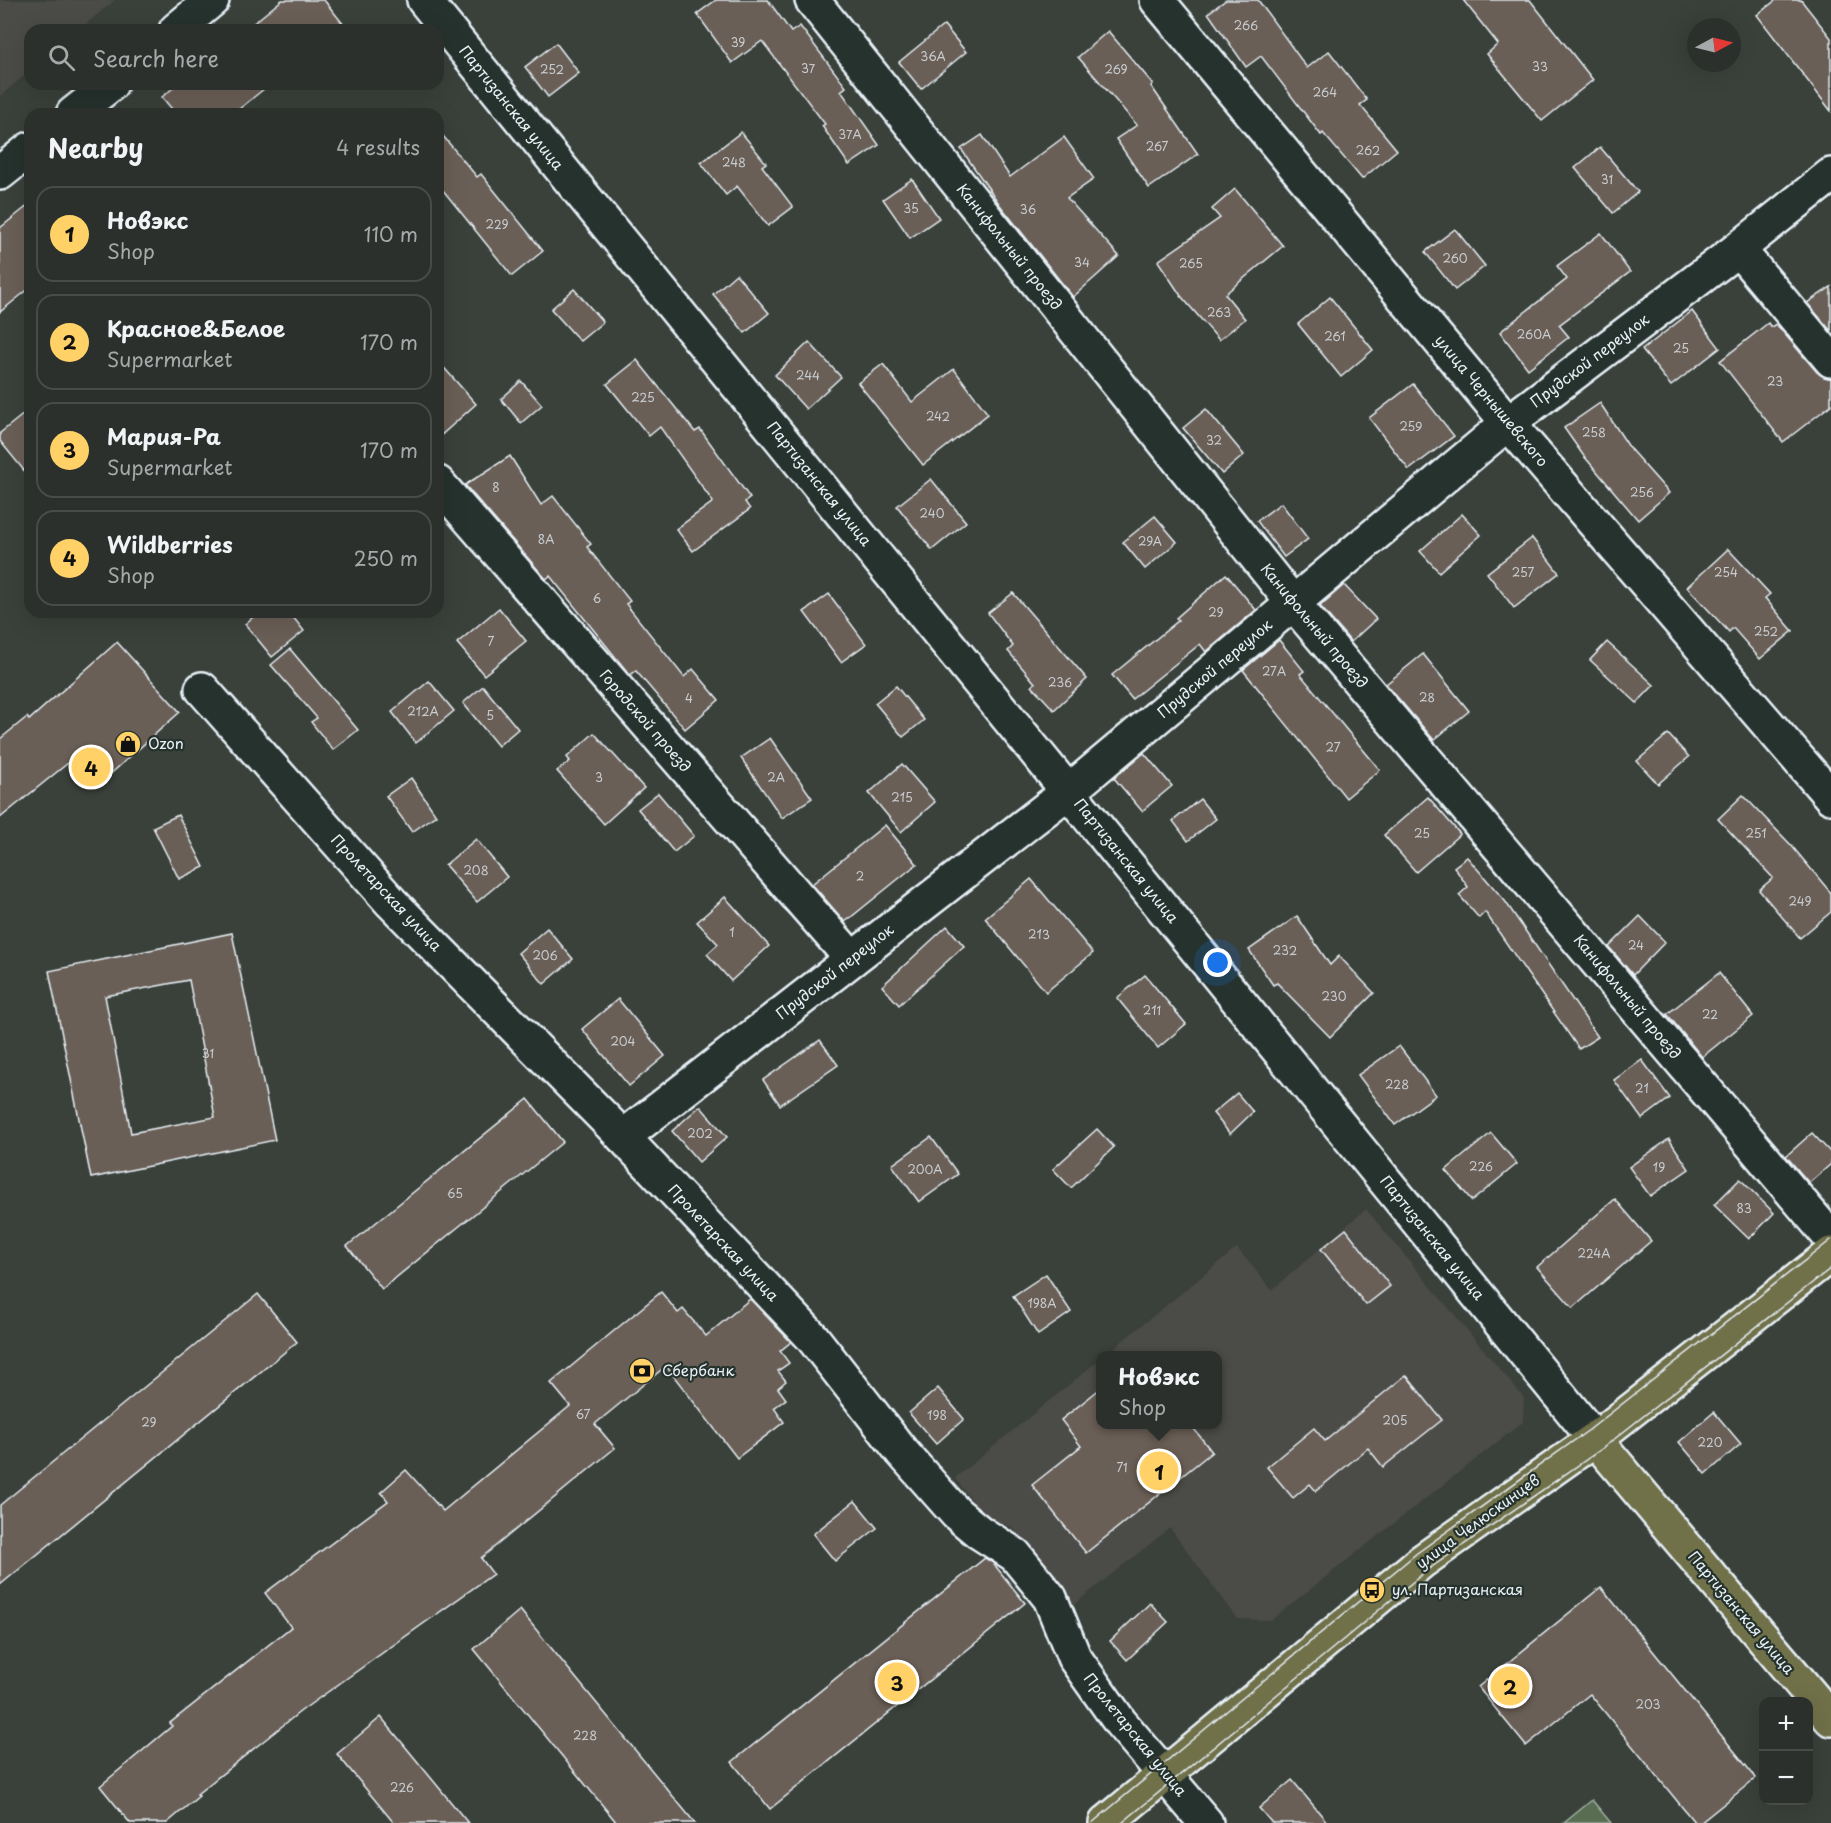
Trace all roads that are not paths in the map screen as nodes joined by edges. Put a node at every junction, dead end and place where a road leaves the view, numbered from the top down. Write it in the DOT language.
graph roads {
  1 [pos="212,0"];
  2 [pos="424,0"];
  3 [pos="812,0"];
  4 [pos="1157,0"];
  5 [pos="183,24"];
  6 [pos="444,24"];
  7 [pos="444,25"];
  8 [pos="103,90"];
  9 [pos="81,108"];
  10 [pos="24,154"];
  11 [pos="0,172"];
  12 [pos="1831,175"];
  13 [pos="1738,249"];
  14 [pos="1831,360"];
  15 [pos="1508,423"];
  16 [pos="444,490"];
  17 [pos="1293,603"];
  18 [pos="202,689"];
  19 [pos="1069,792"];
  20 [pos="1831,797"];
  21 [pos="852,959"];
  22 [pos="623,1137"];
  23 [pos="1831,1238"];
  24 [pos="1831,1254"];
  25 [pos="1595,1439"];
  26 [pos="1831,1719"];
  27 [pos="1164,1775"];
  28 [pos="1106,1823"];
  29 [pos="1206,1823"];
  1 -- 5 [label="street"];
  2 -- 6 [label="street, Партизанская улица"];
  3 -- 17 [label="street, Канифольный проезд"];
  4 -- 15 [label="street, улица Чернышевского"];
  7 -- 19 [label="street, Партизанская улица"];
  8 -- 9 [label="street"];
  10 -- 11 [label="street"];
  12 -- 13 [label="street, Прудской переулок"];
  13 -- 14 [label="street"];
  13 -- 15 [label="street, Прудской переулок"];
  15 -- 17 [label="street, Прудской переулок"];
  15 -- 20 [label="street, улица Чернышевского"];
  16 -- 21 [label="street, Городской проезд"];
  17 -- 19 [label="street, Прудской переулок"];
  17 -- 23 [label="street, Канифольный проезд"];
  18 -- 22 [label="street, Пролетарская улица"];
  19 -- 21 [label="street, Прудской переулок"];
  19 -- 25 [label="street, Партизанская улица"];
  21 -- 22 [label="street, Прудской переулок"];
  22 -- 27 [label="street, Пролетарская улица"];
  24 -- 25 [label="main road, улица Челюскинцев"];
  25 -- 26 [label="main road, Партизанская улица"];
  25 -- 27 [label="main road, улица Челюскинцев"];
  27 -- 28 [label="main road, улица Челюскинцев"];
  27 -- 29 [label="street, Пролетарская улица"];
}
